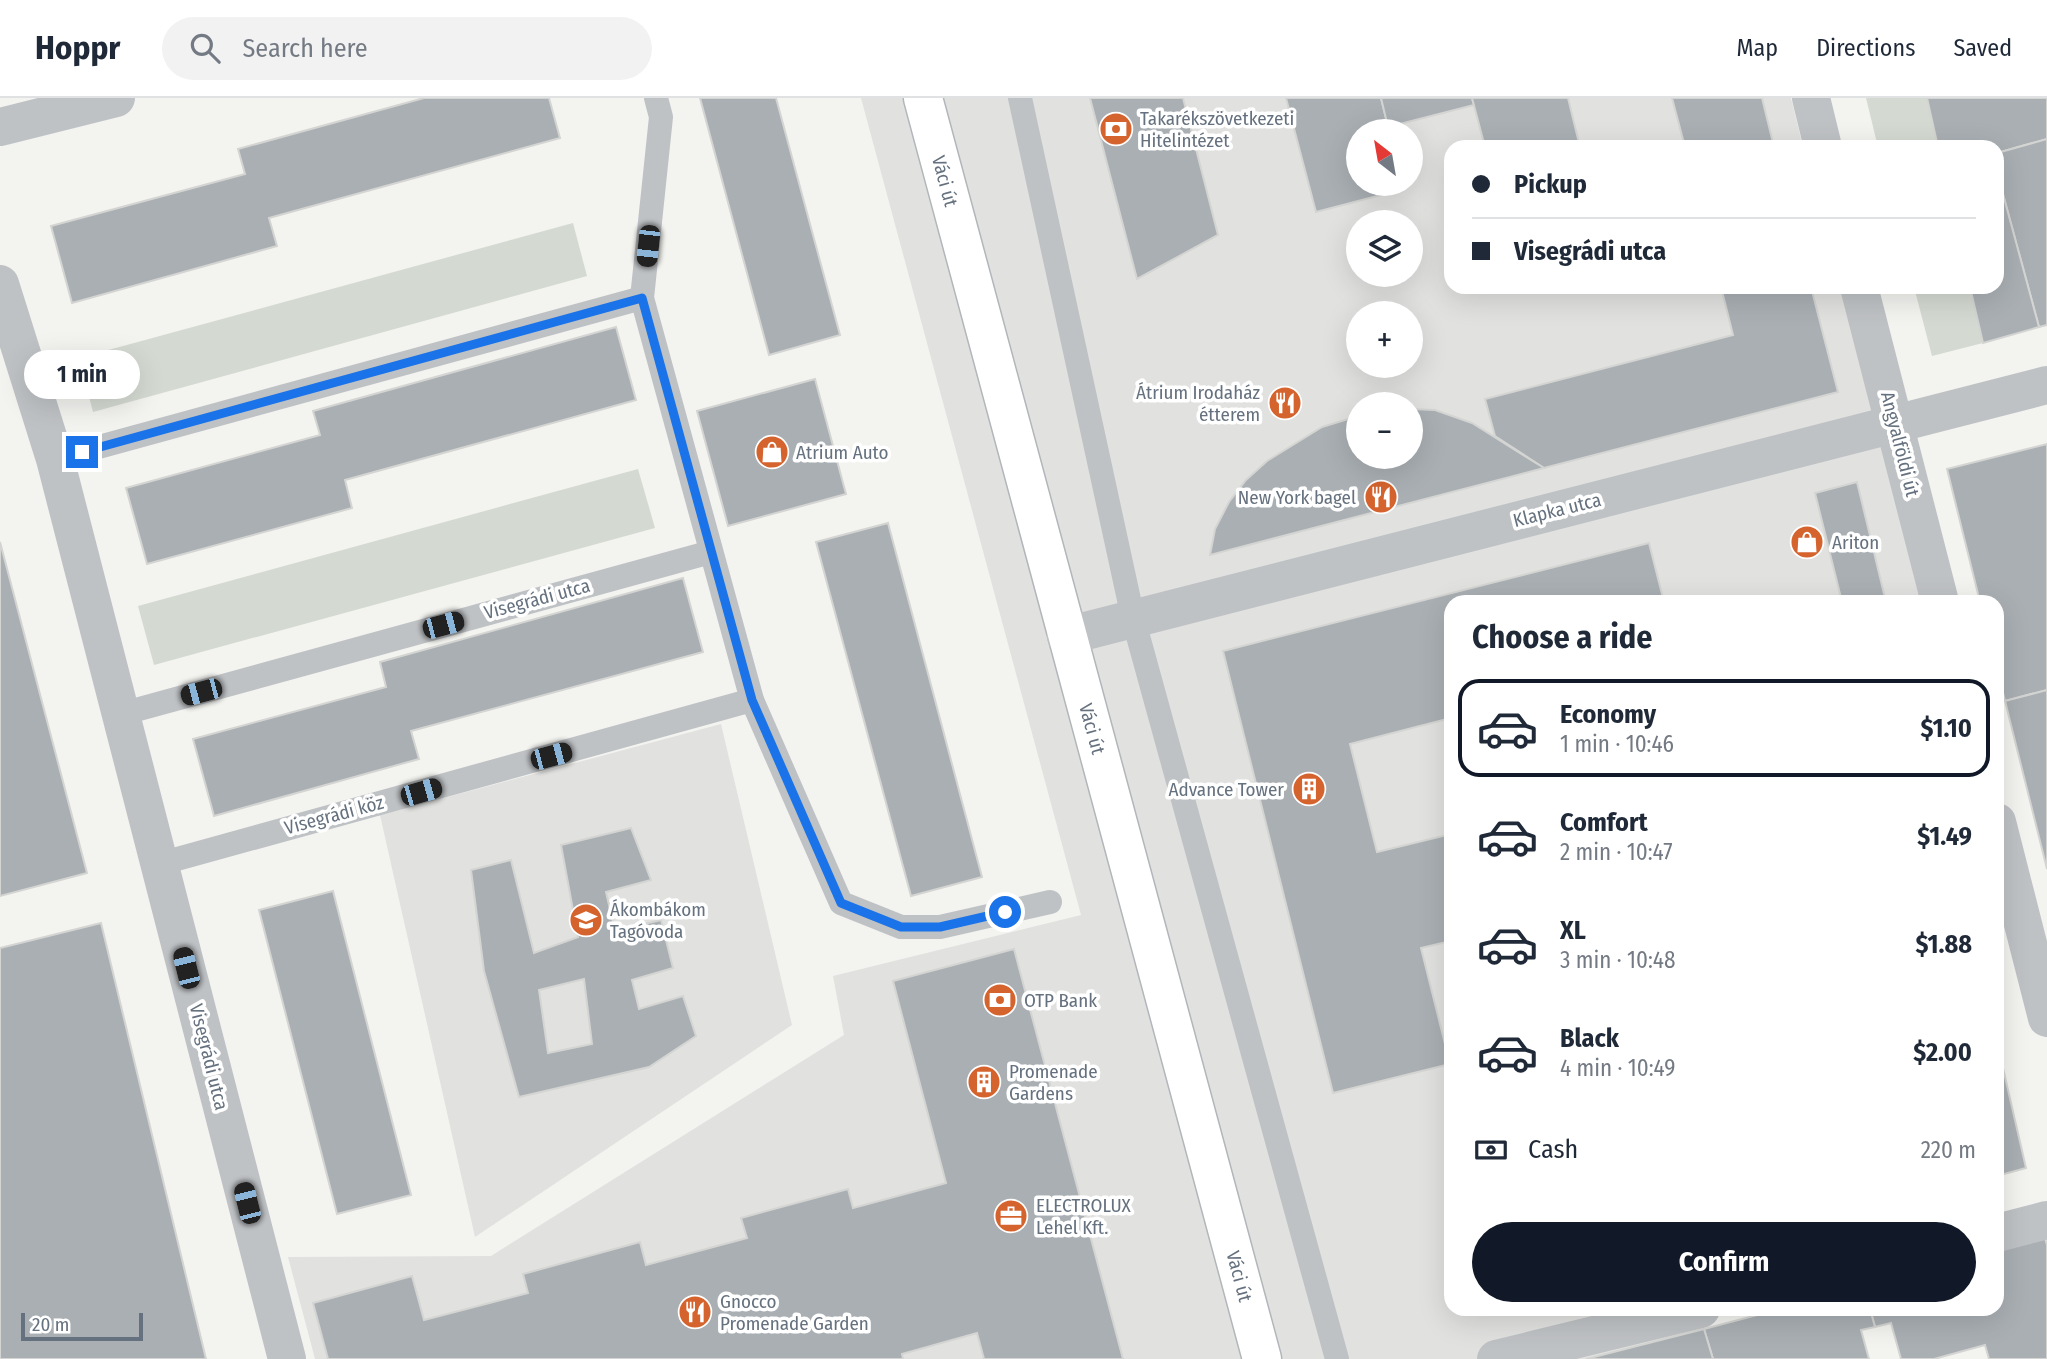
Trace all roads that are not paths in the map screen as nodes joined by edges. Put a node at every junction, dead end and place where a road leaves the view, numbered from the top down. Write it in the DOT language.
graph roads {
  1 [pos="116,98"];
  2 [pos="656,98"];
  3 [pos="923,98"];
  4 [pos="1020,98"];
  5 [pos="1811,98"];
  6 [pos="0,127"];
  7 [pos="1821,140"];
  8 [pos="0,284"];
  9 [pos="1861,294"];
  10 [pos="642,298"];
  11 [pos="2047,385"];
  12 [pos="1895,424"];
  13 [pos="55,459"];
  14 [pos="711,552"];
  15 [pos="1938,595"];
  16 [pos="1133,618"];
  17 [pos="1066,636"];
  18 [pos="752,700"];
  19 [pos="121,714"];
  20 [pos="2004,849"];
  21 [pos="159,864"];
  22 [pos="1050,902"];
  23 [pos="2047,1018"];
  24 [pos="2047,1220"];
  25 [pos="2004,1231"];
  26 [pos="1672,1316"];
  27 [pos="287,1359"];
  28 [pos="1262,1359"];
  29 [pos="1337,1359"];
  30 [pos="1496,1359"];
  1 -- 6 [label="street"];
  2 -- 10 [label="lane"];
  3 -- 17 [label="main road, Váci út"];
  4 -- 16 [label="lane"];
  5 -- 7 [label="street"];
  8 -- 13 [label="street, Visegrádi utca"];
  9 -- 12 [label="street, Angyalföldi út"];
  10 -- 13 [label="lane"];
  10 -- 14 [label="lane"];
  11 -- 12 [label="street, Klapka utca"];
  12 -- 15 [label="street, Angyalföldi út"];
  12 -- 16 [label="street, Klapka utca"];
  13 -- 19 [label="street, Visegrádi utca"];
  14 -- 18 [label="lane"];
  14 -- 19 [label="lane, Visegrádi utca"];
  16 -- 17 [label="street, Klapka utca"];
  16 -- 29 [label="lane"];
  17 -- 28 [label="main road, Váci út"];
  18 -- 21 [label="lane, Visegrádi köz"];
  18 -- 22 [label="lane"];
  19 -- 21 [label="street, Visegrádi utca"];
  20 -- 23 [label="street"];
  21 -- 27 [label="street, Visegrádi utca"];
  24 -- 25 [label="street"];
  26 -- 30 [label="street"];
}
